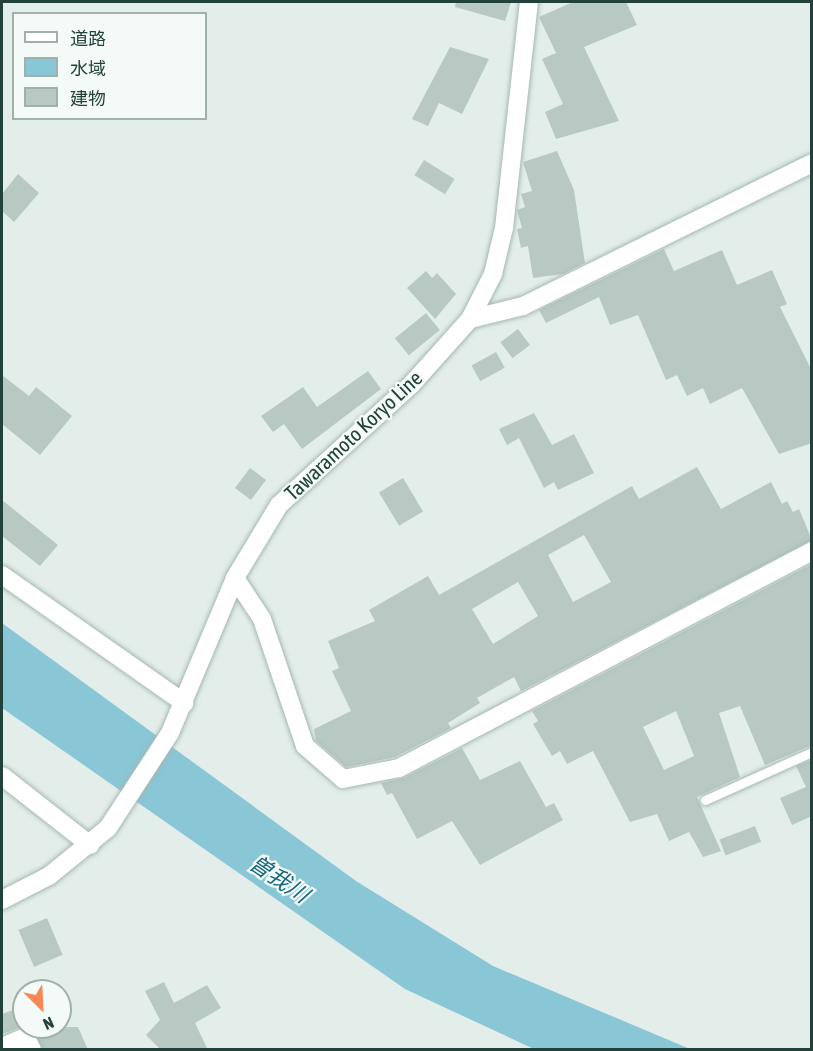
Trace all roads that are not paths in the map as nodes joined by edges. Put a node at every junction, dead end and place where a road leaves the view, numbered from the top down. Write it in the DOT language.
graph roads {
  1 [pos="529,2"];
  2 [pos="812,163"];
  3 [pos="470,319"];
  4 [pos="812,551"];
  5 [pos="2,575"];
  6 [pos="235,579"];
  7 [pos="184,703"];
  8 [pos="812,753"];
  9 [pos="2,776"];
  10 [pos="705,800"];
  11 [pos="90,845"];
  12 [pos="2,900"];
  13 [pos="2,1047"];
  14 [pos="32,1050"];
  1 -- 3 [label="street, Tawaramoto Koryo Line"];
  2 -- 3 [label="street"];
  3 -- 6 [label="street, Tawaramoto Koryo Line"];
  4 -- 6 [label="street"];
  5 -- 7 [label="street"];
  6 -- 7 [label="street, Tawaramoto Koryo Line"];
  7 -- 11 [label="street, Tawaramoto Koryo Line"];
  8 -- 10 [label="lane"];
  9 -- 11 [label="street"];
  11 -- 12 [label="street, Tawaramoto Koryo Line"];
  13 -- 14 [label="street"];
}
